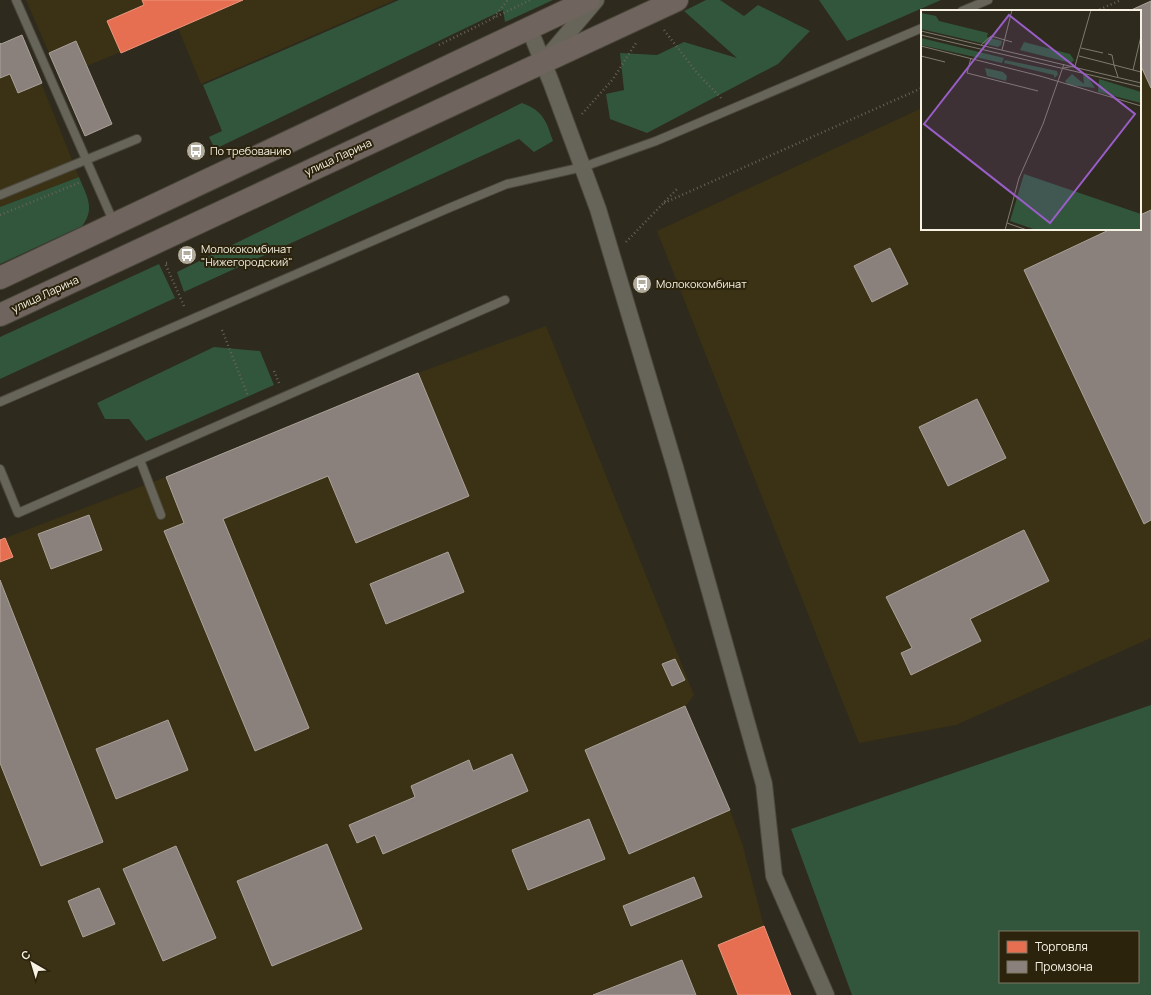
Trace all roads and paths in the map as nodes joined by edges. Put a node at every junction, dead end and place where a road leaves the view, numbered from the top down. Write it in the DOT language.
graph roads {
  1 [pos="16,0"];
  2 [pos="508,0"];
  3 [pos="590,0"];
  4 [pos="596,0"];
  5 [pos="677,0"];
  6 [pos="988,0"];
  7 [pos="1121,0"];
  8 [pos="964,10"];
  9 [pos="1098,10"];
  10 [pos="492,19"];
  11 [pos="660,24"];
  12 [pos="529,28"];
  13 [pos="921,28"];
  14 [pos="641,37"];
  15 [pos="543,62"];
  16 [pos="921,88"];
  17 [pos="732,109"];
  18 [pos="569,129"];
  19 [pos="137,139"];
  20 [pos="86,160"];
  21 [pos="583,167"];
  22 [pos="94,177"];
  23 [pos="677,189"];
  24 [pos="0,195"];
  25 [pos="664,203"];
  26 [pos="0,215"];
  27 [pos="114,224"];
  28 [pos="620,248"];
  29 [pos="0,278"];
  30 [pos="172,278"];
  31 [pos="505,300"];
  32 [pos="185,307"];
  33 [pos="0,315"];
  34 [pos="222,330"];
  35 [pos="248,396"];
  36 [pos="0,402"];
  37 [pos="140,460"];
  38 [pos="0,469"];
  39 [pos="162,516"];
  40 [pos="826,995"];
  1 -- 20 [label="lane"];
  2 -- 10 [label="path"];
  3 -- 12 [label="main road"];
  4 -- 15 [label="street"];
  5 -- 15 [label="main road, улица Ларина"];
  6 -- 8 [label="lane"];
  7 -- 9 [label="path"];
  11 -- 17 [label="path"];
  12 -- 15 [label="street"];
  12 -- 27 [label="main road"];
  13 -- 17 [label="lane"];
  14 -- 18 [label="path"];
  15 -- 18 [label="street"];
  15 -- 33 [label="main road, улица Ларина"];
  16 -- 25 [label="path"];
  17 -- 21 [label="lane"];
  18 -- 21 [label="street"];
  19 -- 20 [label="lane"];
  20 -- 22 [label="lane"];
  20 -- 24 [label="lane"];
  21 -- 36 [label="lane"];
  21 -- 40 [label="street"];
  22 -- 26 [label="path"];
  22 -- 27 [label="lane"];
  23 -- 25 [label="path"];
  25 -- 28 [label="path"];
  27 -- 29 [label="main road"];
  30 -- 32 [label="path"];
  31 -- 37 [label="lane"];
  34 -- 35 [label="path"];
  37 -- 38 [label="lane"];
  37 -- 39 [label="lane"];
}
